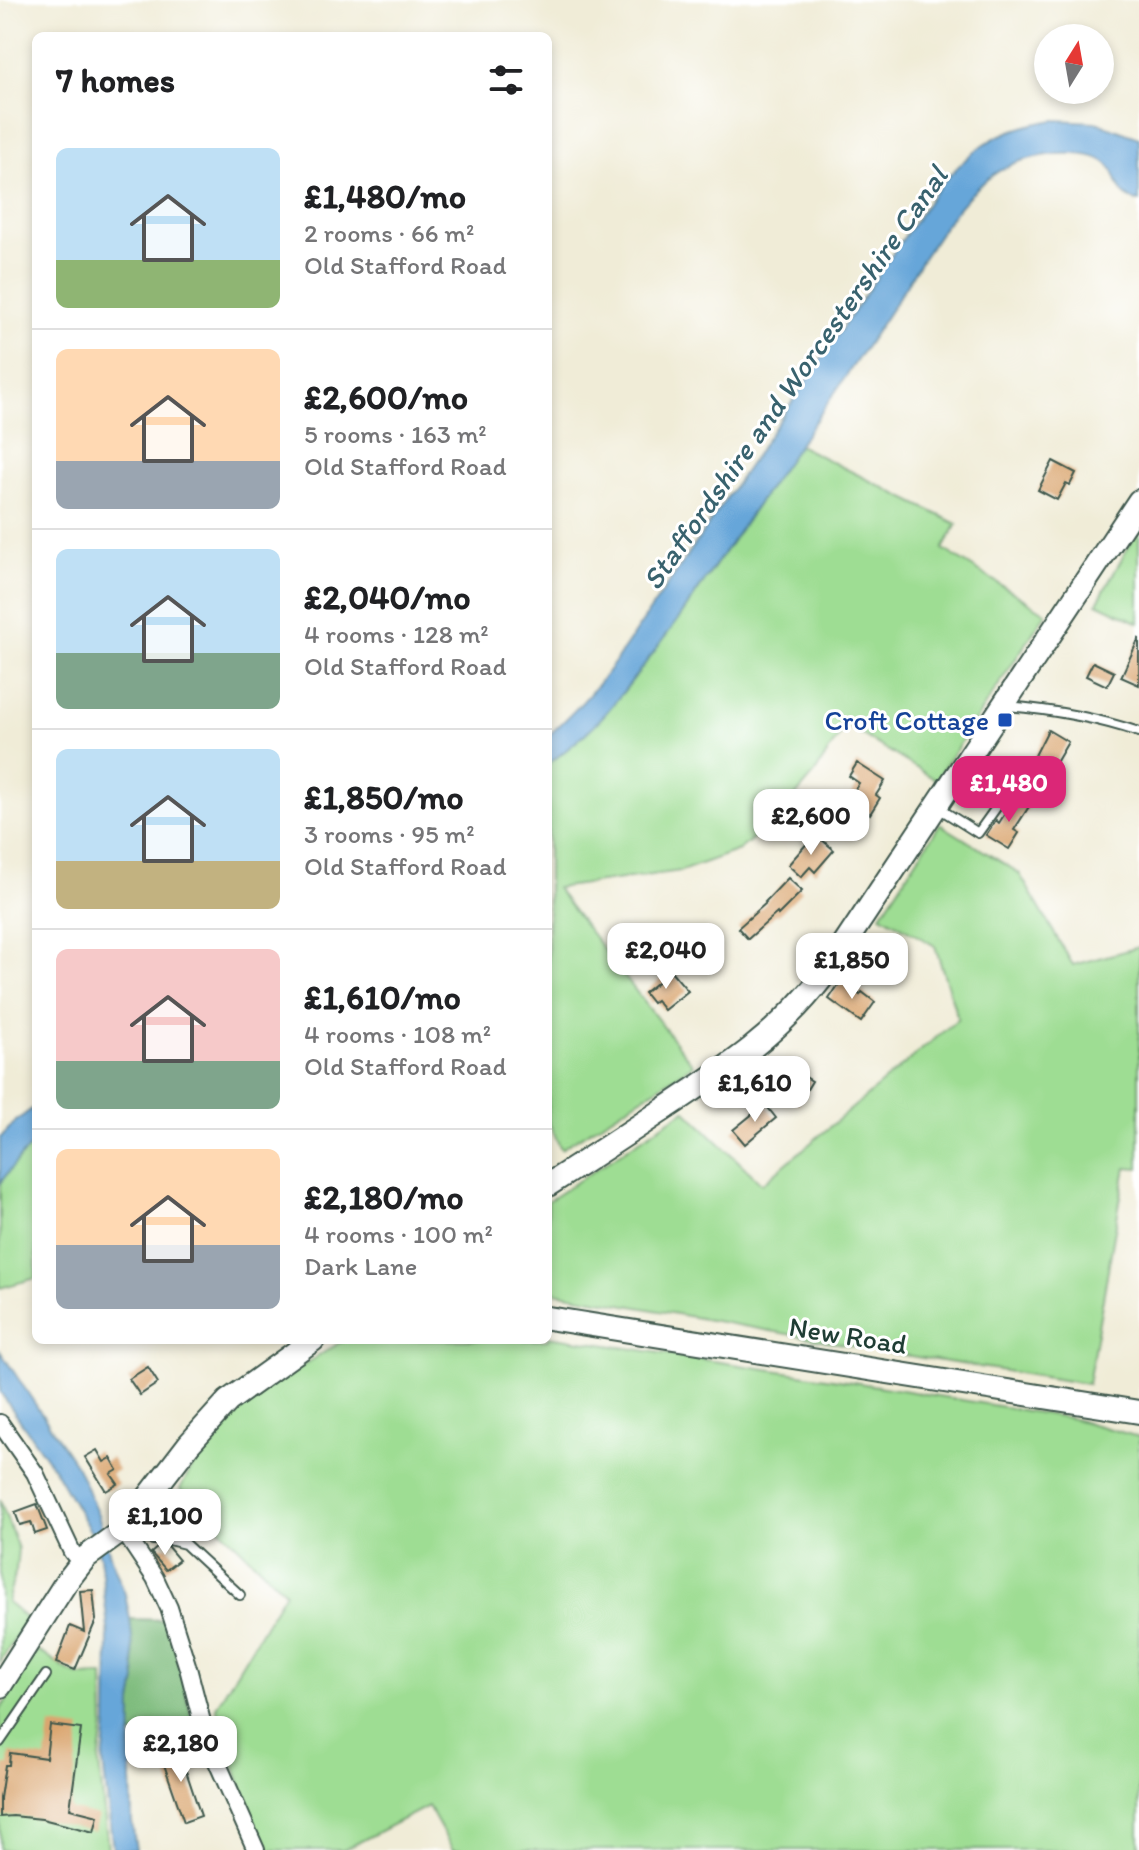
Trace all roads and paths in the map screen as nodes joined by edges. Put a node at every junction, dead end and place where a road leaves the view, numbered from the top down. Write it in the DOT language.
graph roads {
  1 [pos="1139,501"];
  2 [pos="1002,706"];
  3 [pos="1139,732"];
  4 [pos="998,805"];
  5 [pos="936,806"];
  6 [pos="552,1182"];
  7 [pos="552,1319"];
  8 [pos="307,1344"];
  9 [pos="1139,1412"];
  10 [pos="0,1423"];
  11 [pos="118,1534"];
  12 [pos="83,1560"];
  13 [pos="240,1595"];
  14 [pos="46,1675"];
  15 [pos="0,1686"];
  16 [pos="0,1742"];
  17 [pos="256,1850"];
  1 -- 2 [label="street"];
  2 -- 3 [label="lane"];
  2 -- 5 [label="street"];
  4 -- 5 [label="lane"];
  5 -- 6 [label="street"];
  7 -- 9 [label="street, New Road"];
  8 -- 11 [label="street"];
  10 -- 12 [label="street"];
  11 -- 12 [label="street"];
  11 -- 13 [label="lane"];
  11 -- 17 [label="street"];
  12 -- 15 [label="street"];
  14 -- 16 [label="lane"];
}
